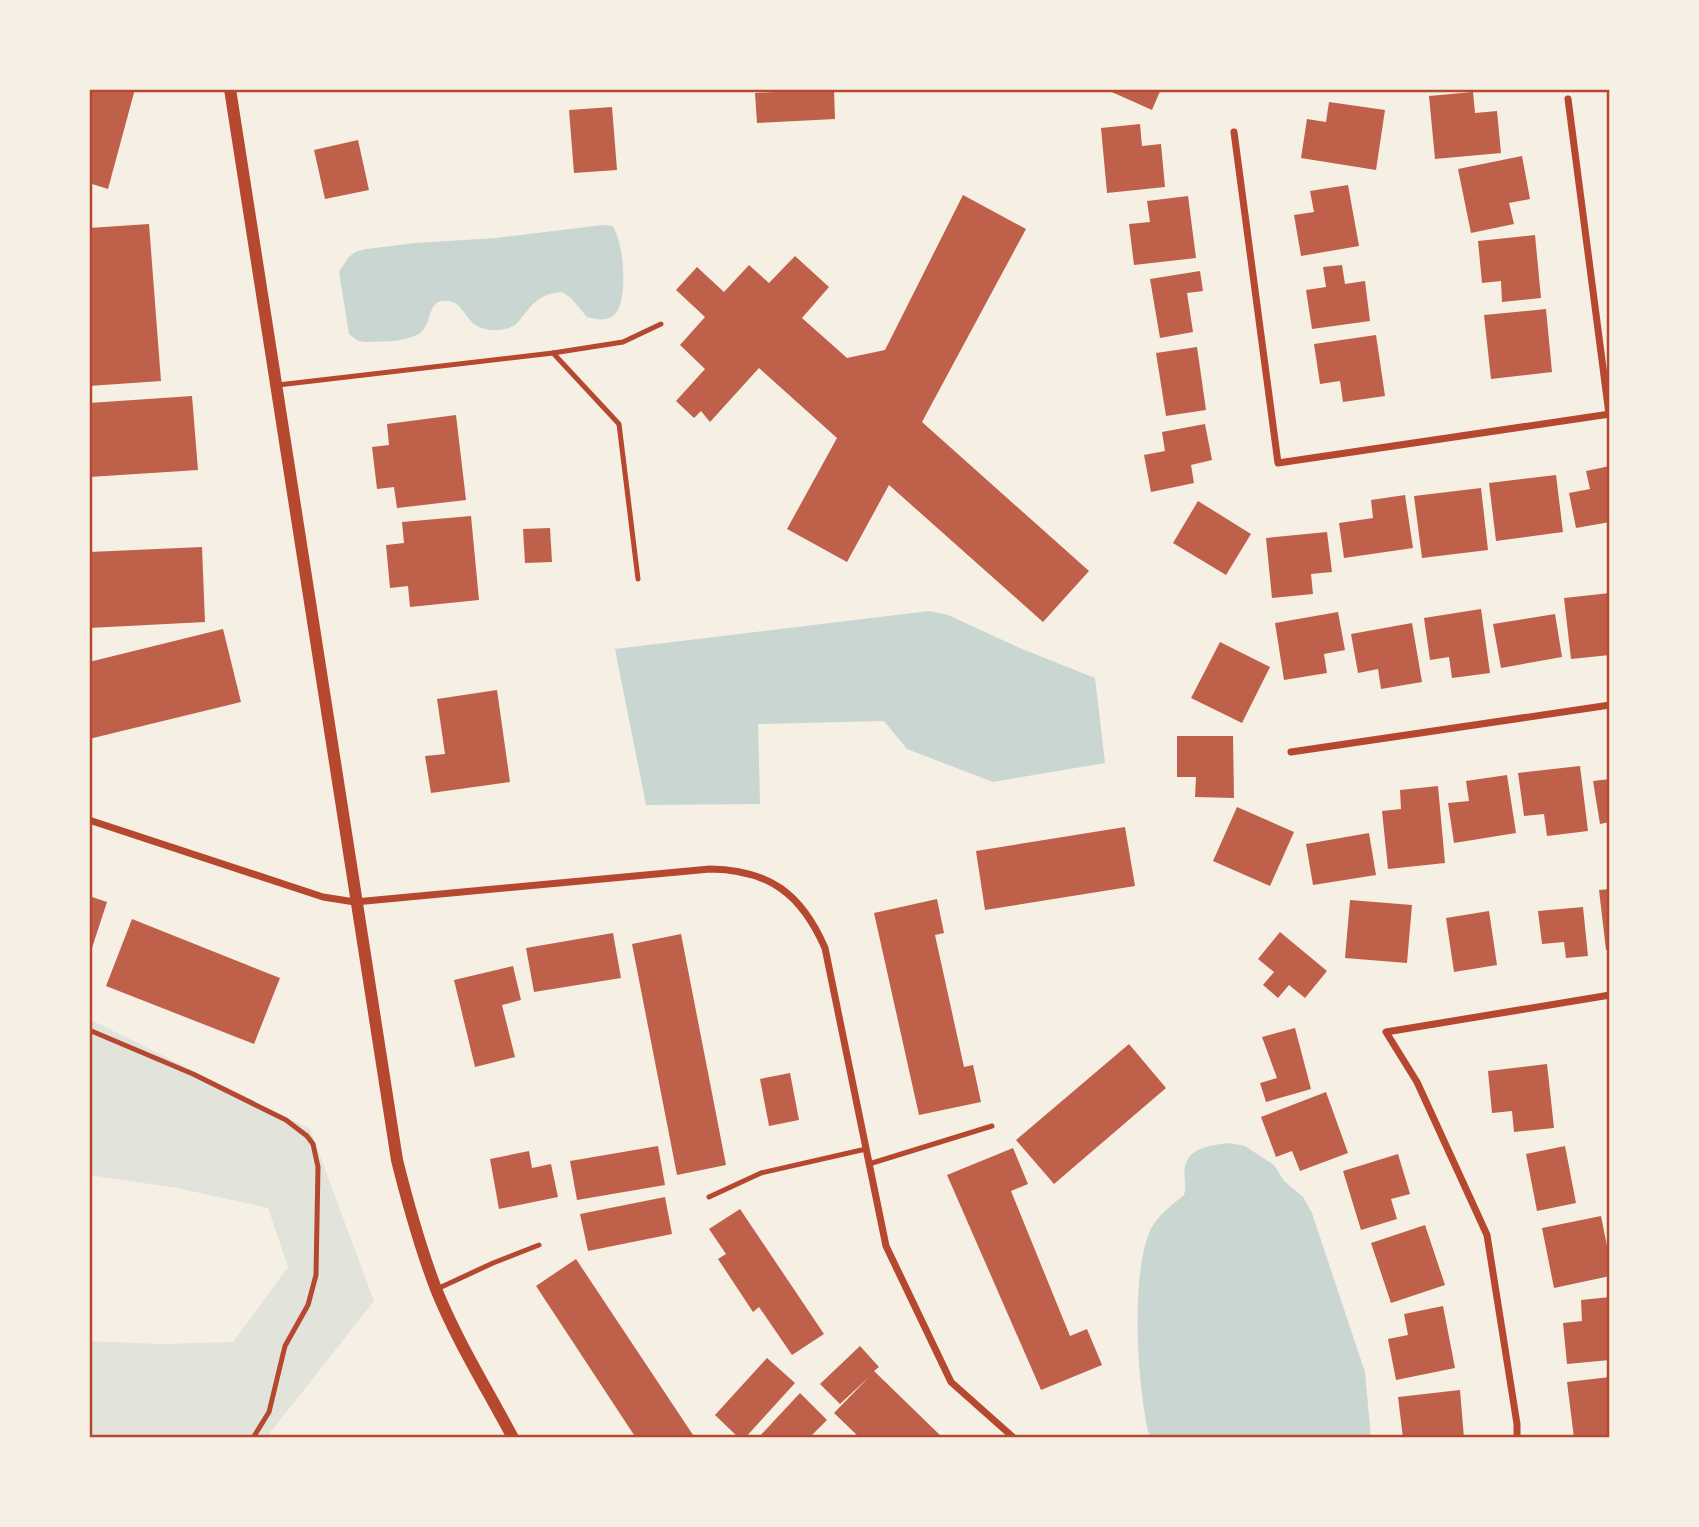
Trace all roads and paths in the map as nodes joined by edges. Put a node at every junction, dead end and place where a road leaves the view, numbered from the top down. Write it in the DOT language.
graph roads {
  1 [pos="230,89"];
  2 [pos="1568,99"];
  3 [pos="1234,132"];
  4 [pos="661,324"];
  5 [pos="553,353"];
  6 [pos="275,386"];
  7 [pos="1609,414"];
  8 [pos="638,579"];
  9 [pos="1610,705"];
  10 [pos="1291,752"];
  11 [pos="89,820"];
  12 [pos="355,902"];
  13 [pos="1610,995"];
  14 [pos="89,1030"];
  15 [pos="992,1126"];
  16 [pos="866,1149"];
  17 [pos="869,1164"];
  18 [pos="709,1197"];
  19 [pos="539,1245"];
  20 [pos="436,1289"];
  21 [pos="253,1438"];
  22 [pos="513,1438"];
  23 [pos="1014,1438"];
  24 [pos="1517,1438"];
  1 -- 6 [label="street"];
  2 -- 7 [label="street"];
  3 -- 7 [label="street"];
  4 -- 5 [label="lane"];
  5 -- 6 [label="lane"];
  5 -- 8 [label="lane"];
  6 -- 12 [label="street"];
  9 -- 10 [label="street"];
  11 -- 12 [label="street"];
  12 -- 16 [label="street"];
  12 -- 20 [label="street"];
  13 -- 24 [label="street"];
  14 -- 21 [label="lane"];
  15 -- 17 [label="lane"];
  16 -- 17 [label="street"];
  16 -- 18 [label="lane"];
  17 -- 23 [label="street"];
  19 -- 20 [label="lane"];
  20 -- 22 [label="street"];
}
